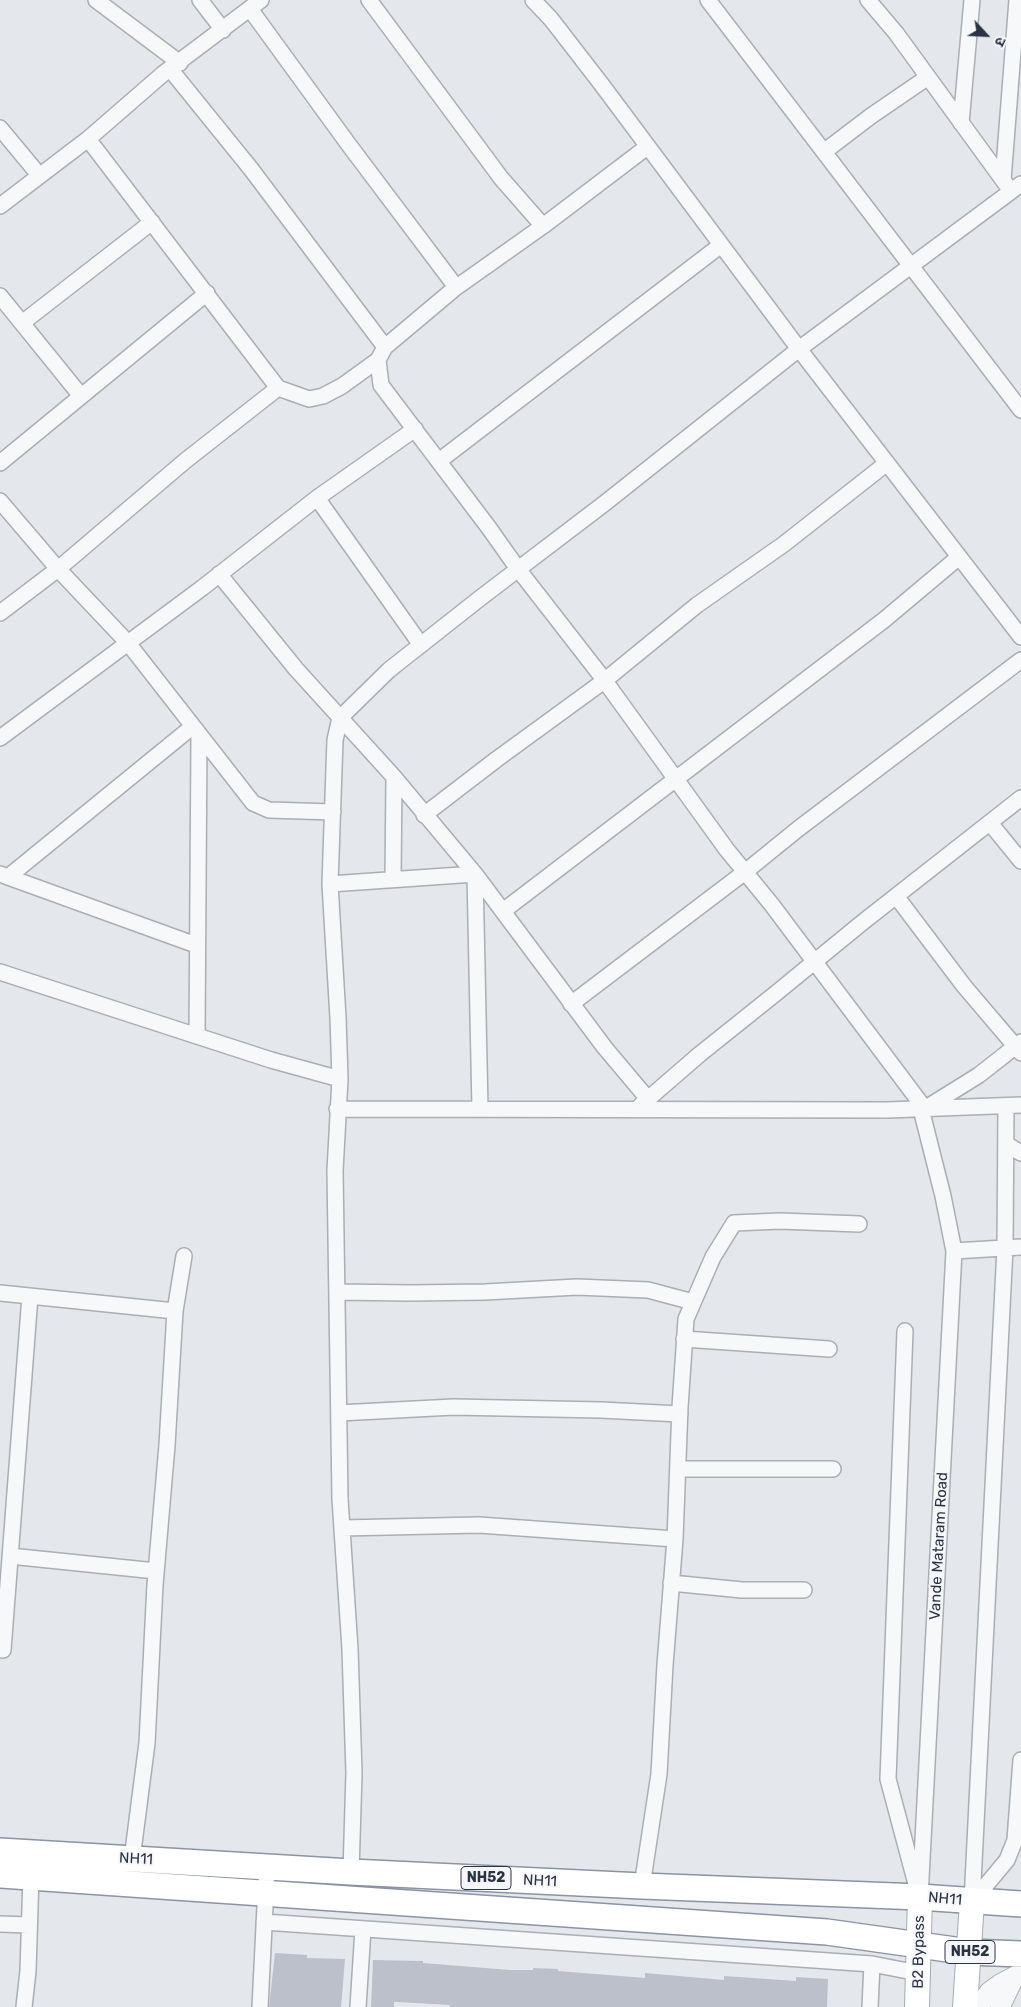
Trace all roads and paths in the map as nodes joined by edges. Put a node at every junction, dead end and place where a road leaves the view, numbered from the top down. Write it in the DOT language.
graph roads {
  1 [pos="96,0"];
  2 [pos="200,0"];
  3 [pos="369,0"];
  4 [pos="533,0"];
  5 [pos="708,0"];
  6 [pos="868,0"];
  7 [pos="972,0"];
  8 [pos="1017,0"];
  9 [pos="256,4"];
  10 [pos="223,30"];
  11 [pos="175,66"];
  12 [pos="928,77"];
  13 [pos="961,123"];
  14 [pos="0,128"];
  15 [pos="88,138"];
  16 [pos="647,147"];
  17 [pos="825,151"];
  18 [pos="39,175"];
  19 [pos="1012,185"];
  20 [pos="0,206"];
  21 [pos="152,222"];
  22 [pos="543,226"];
  23 [pos="721,245"];
  24 [pos="911,265"];
  25 [pos="456,287"];
  26 [pos="207,293"];
  27 [pos="0,296"];
  28 [pos="22,323"];
  29 [pos="799,349"];
  30 [pos="382,354"];
  31 [pos="278,388"];
  32 [pos="81,396"];
  33 [pos="1021,410"];
  34 [pos="415,429"];
  35 [pos="439,461"];
  36 [pos="0,463"];
  37 [pos="887,463"];
  38 [pos="317,498"];
  39 [pos="0,501"];
  40 [pos="960,557"];
  41 [pos="518,569"];
  42 [pos="58,570"];
  43 [pos="220,574"];
  44 [pos="0,613"];
  45 [pos="1021,637"];
  46 [pos="128,643"];
  47 [pos="421,645"];
  48 [pos="1021,660"];
  49 [pos="604,681"];
  50 [pos="340,718"];
  51 [pos="196,731"];
  52 [pos="0,738"];
  53 [pos="394,777"];
  54 [pos="676,779"];
  55 [pos="1021,798"];
  56 [pos="333,812"];
  57 [pos="424,815"];
  58 [pos="990,823"];
  59 [pos="1021,861"];
  60 [pos="745,872"];
  61 [pos="475,874"];
  62 [pos="4,875"];
  63 [pos="393,879"];
  64 [pos="330,884"];
  65 [pos="896,896"];
  66 [pos="502,911"];
  67 [pos="196,945"];
  68 [pos="816,962"];
  69 [pos="0,972"];
  70 [pos="571,1004"];
  71 [pos="197,1036"];
  72 [pos="1019,1048"];
  73 [pos="340,1079"];
  74 [pos="648,1098"];
  75 [pos="1014,1106"];
  76 [pos="480,1109"];
  77 [pos="923,1109"];
  78 [pos="338,1110"];
  79 [pos="634,1110"];
  80 [pos="1006,1144"];
  81 [pos="1021,1153"];
  82 [pos="859,1224"];
  83 [pos="1005,1248"];
  84 [pos="1021,1248"];
  85 [pos="954,1251"];
  86 [pos="184,1256"];
  87 [pos="0,1292"];
  88 [pos="337,1292"];
  89 [pos="30,1296"];
  90 [pos="693,1302"];
  91 [pos="175,1310"];
  92 [pos="905,1331"];
  93 [pos="684,1340"];
  94 [pos="829,1349"];
  95 [pos="339,1413"];
  96 [pos="680,1414"];
  97 [pos="678,1469"];
  98 [pos="833,1469"];
  99 [pos="342,1528"];
  100 [pos="675,1539"];
  101 [pos="10,1556"];
  102 [pos="156,1571"];
  103 [pos="672,1583"];
  104 [pos="804,1590"];
  105 [pos="3,1650"];
  106 [pos="1021,1760"];
  107 [pos="0,1851"];
  108 [pos="132,1859"];
  109 [pos="267,1866"];
  110 [pos="351,1872"];
  111 [pos="0,1874"];
  112 [pos="31,1876"];
  113 [pos="642,1886"];
  114 [pos="265,1892"];
  115 [pos="920,1897"];
  116 [pos="972,1902"];
  117 [pos="1021,1904"];
  118 [pos="264,1922"];
  119 [pos="0,1924"];
  120 [pos="29,1925"];
  121 [pos="363,1929"];
  122 [pos="920,1945"];
  123 [pos="969,1952"];
  124 [pos="872,1964"];
  125 [pos="1019,1969"];
  126 [pos="918,1973"];
  127 [pos="24,2007"];
  128 [pos="260,2007"];
  129 [pos="358,2007"];
  130 [pos="870,2007"];
  131 [pos="917,2007"];
  132 [pos="965,2007"];
  133 [pos="978,2007"];
  134 [pos="1000,2007"];
  1 -- 11 [label="street"];
  2 -- 10 [label="street"];
  3 -- 22 [label="street"];
  4 -- 16 [label="street"];
  5 -- 17 [label="street"];
  6 -- 12 [label="street"];
  7 -- 13 [label="street"];
  8 -- 19 [label="street"];
  9 -- 10 [label="street"];
  9 -- 25 [label="street"];
  10 -- 11 [label="street"];
  11 -- 15 [label="street"];
  11 -- 30 [label="street"];
  12 -- 13 [label="street"];
  12 -- 17 [label="street"];
  13 -- 19 [label="street"];
  14 -- 18 [label="street"];
  15 -- 18 [label="street"];
  15 -- 21 [label="street"];
  16 -- 22 [label="street"];
  16 -- 23 [label="street"];
  17 -- 24 [label="street"];
  18 -- 20 [label="street"];
  19 -- 24 [label="street"];
  21 -- 26 [label="street"];
  21 -- 28 [label="street"];
  22 -- 25 [label="street"];
  23 -- 29 [label="street"];
  23 -- 35 [label="street"];
  24 -- 29 [label="street"];
  24 -- 33 [label="street"];
  25 -- 30 [label="street"];
  26 -- 31 [label="street"];
  26 -- 32 [label="street"];
  27 -- 28 [label="street"];
  28 -- 32 [label="street"];
  29 -- 37 [label="street"];
  29 -- 41 [label="street"];
  30 -- 31 [label="street"];
  30 -- 34 [label="street"];
  31 -- 42 [label="street"];
  32 -- 36 [label="street"];
  34 -- 35 [label="street"];
  34 -- 38 [label="street"];
  35 -- 41 [label="street"];
  37 -- 40 [label="street"];
  37 -- 49 [label="street"];
  38 -- 43 [label="street"];
  38 -- 47 [label="street"];
  39 -- 42 [label="street"];
  40 -- 45 [label="street"];
  40 -- 54 [label="street"];
  41 -- 47 [label="street"];
  41 -- 49 [label="street"];
  42 -- 44 [label="street"];
  42 -- 46 [label="street"];
  43 -- 46 [label="street"];
  43 -- 50 [label="street"];
  46 -- 51 [label="street"];
  46 -- 52 [label="street"];
  47 -- 50 [label="street"];
  48 -- 60 [label="street"];
  49 -- 54 [label="street"];
  49 -- 57 [label="street"];
  50 -- 53 [label="street"];
  50 -- 56 [label="street"];
  51 -- 56 [label="street"];
  51 -- 62 [label="street"];
  51 -- 67 [label="street"];
  53 -- 57 [label="street"];
  53 -- 63 [label="street"];
  54 -- 60 [label="street"];
  54 -- 66 [label="street"];
  55 -- 58 [label="street"];
  56 -- 64 [label="street"];
  57 -- 61 [label="street"];
  58 -- 59 [label="street"];
  58 -- 65 [label="street"];
  60 -- 68 [label="street"];
  60 -- 70 [label="street"];
  61 -- 63 [label="street"];
  61 -- 66 [label="street"];
  61 -- 76 [label="street"];
  62 -- 67 [label="street"];
  63 -- 64 [label="street"];
  64 -- 73 [label="street"];
  65 -- 68 [label="street"];
  65 -- 72 [label="street"];
  66 -- 70 [label="street"];
  67 -- 71 [label="street"];
  68 -- 74 [label="street"];
  68 -- 77 [label="street"];
  69 -- 71 [label="street"];
  70 -- 74 [label="street"];
  71 -- 73 [label="street"];
  72 -- 77 [label="street"];
  73 -- 78 [label="street"];
  74 -- 79 [label="street"];
  75 -- 77 [label="street"];
  75 -- 80 [label="street"];
  76 -- 78 [label="street"];
  76 -- 79 [label="street"];
  77 -- 79 [label="street"];
  77 -- 85 [label="street, Vande Mataram Road"];
  78 -- 88 [label="street"];
  80 -- 81 [label="street"];
  80 -- 83 [label="street"];
  82 -- 90 [label="street"];
  83 -- 84 [label="street"];
  83 -- 85 [label="street"];
  83 -- 116 [label="street"];
  85 -- 115 [label="street, Vande Mataram Road"];
  86 -- 91 [label="street"];
  87 -- 89 [label="street"];
  88 -- 90 [label="street"];
  88 -- 95 [label="street"];
  89 -- 91 [label="street"];
  89 -- 101 [label="street"];
  90 -- 93 [label="street"];
  91 -- 102 [label="street"];
  92 -- 115 [label="street"];
  93 -- 94 [label="street"];
  93 -- 96 [label="street"];
  95 -- 96 [label="street"];
  95 -- 99 [label="street"];
  96 -- 97 [label="street"];
  97 -- 98 [label="street"];
  97 -- 100 [label="street"];
  99 -- 100 [label="street"];
  99 -- 110 [label="street"];
  100 -- 103 [label="street"];
  101 -- 102 [label="street"];
  101 -- 105 [label="street"];
  102 -- 108 [label="street"];
  103 -- 104 [label="street"];
  103 -- 113 [label="street"];
  106 -- 116 [label="street"];
  107 -- 108 [label="highway, NH11 / NH52"];
  108 -- 109 [label="highway, NH11 / NH52"];
  109 -- 110 [label="highway, NH11 / NH52"];
  109 -- 114 [label="street"];
  110 -- 113 [label="highway, NH11 / NH52"];
  111 -- 112 [label="highway, NH52"];
  112 -- 114 [label="highway, NH52"];
  112 -- 120 [label="street"];
  113 -- 115 [label="highway, NH11 / NH52"];
  114 -- 118 [label="street"];
  114 -- 122 [label="highway, NH52"];
  115 -- 116 [label="highway, NH11 / NH52"];
  115 -- 122 [label="main road, B2 Bypass"];
  116 -- 117 [label="highway, NH11 / NH52"];
  116 -- 123 [label="main road"];
  118 -- 121 [label="street"];
  118 -- 128 [label="street"];
  119 -- 120 [label="street"];
  120 -- 127 [label="street"];
  121 -- 124 [label="street"];
  121 -- 129 [label="street"];
  122 -- 123 [label="highway, NH52"];
  122 -- 126 [label="main road, B2 Bypass"];
  123 -- 125 [label="highway, NH52"];
  123 -- 132 [label="main road"];
  124 -- 126 [label="street"];
  124 -- 130 [label="street"];
  125 -- 133 [label="street"];
  125 -- 134 [label="street"];
  126 -- 131 [label="main road, B2 Bypass"];
}
